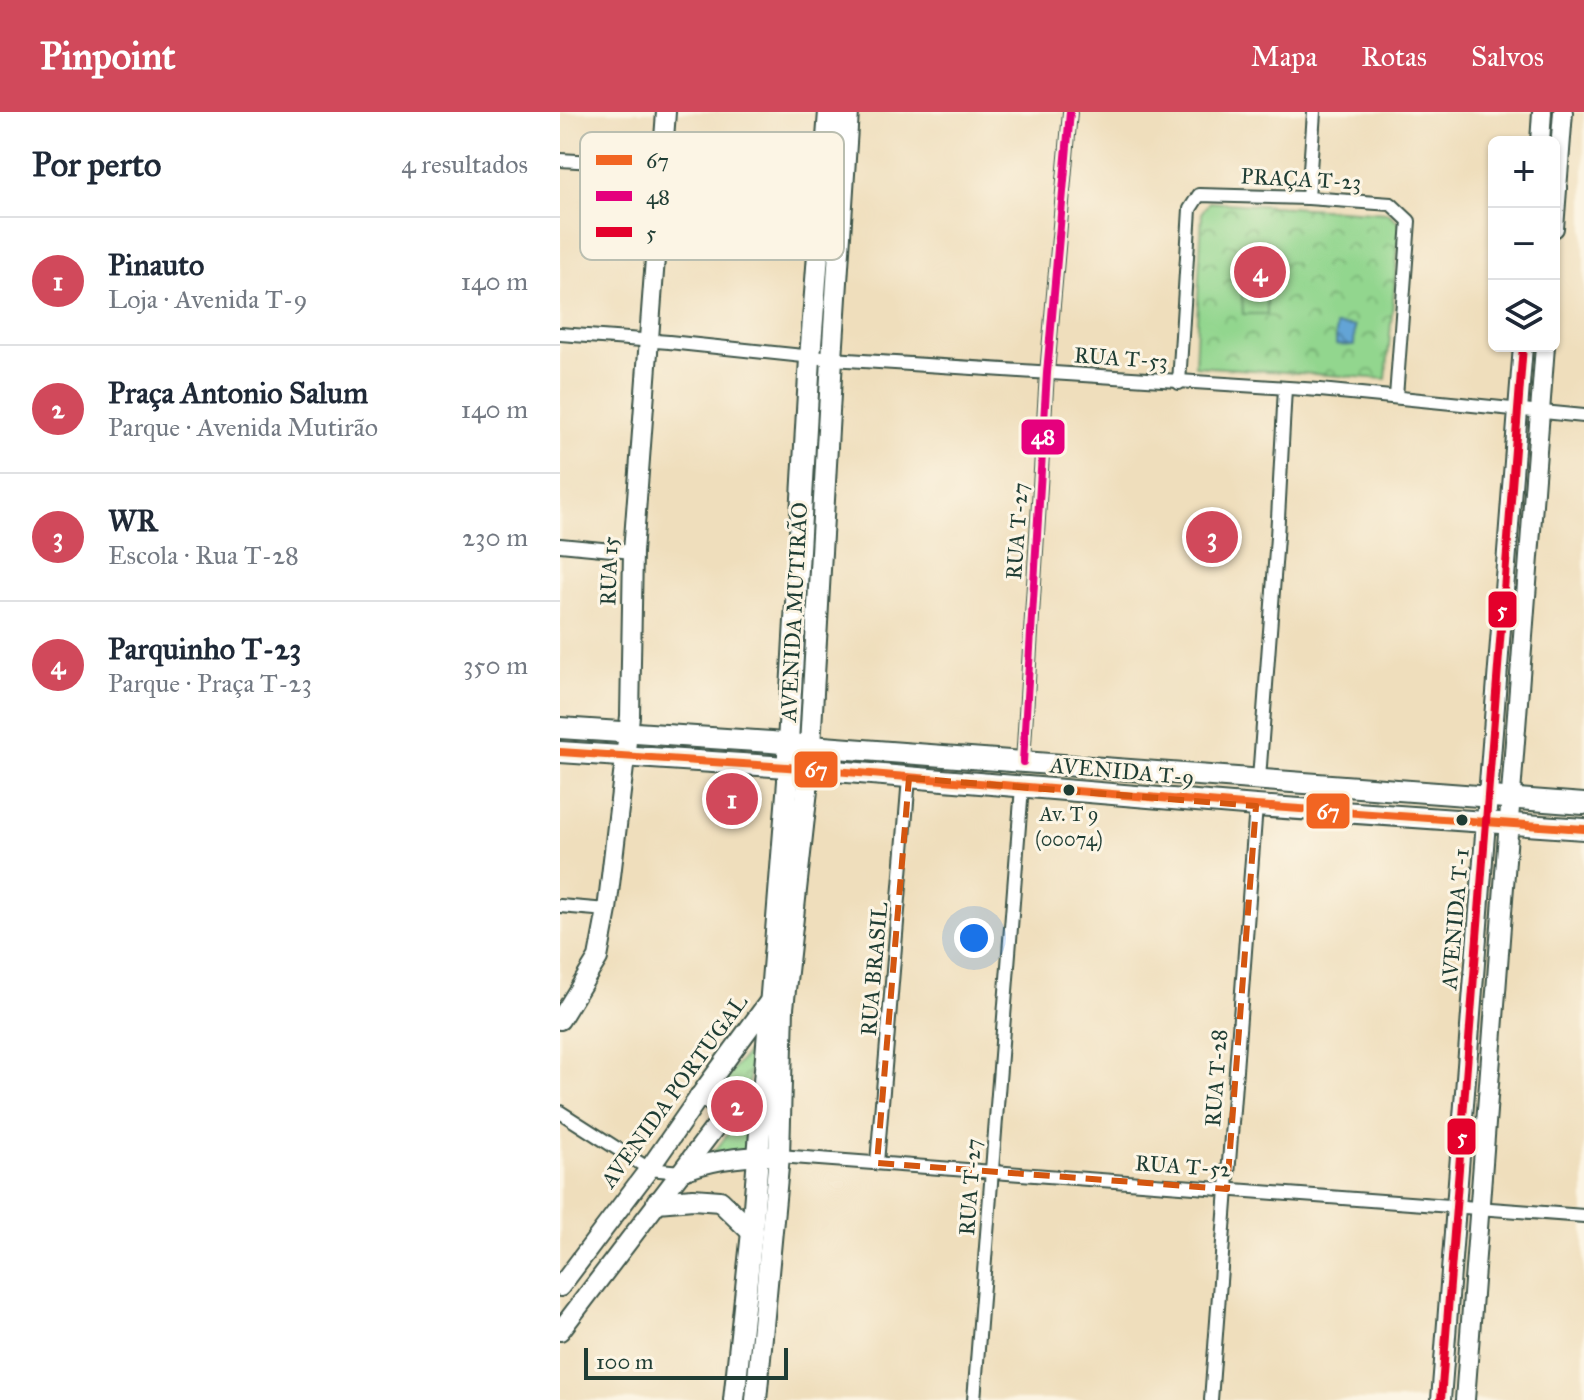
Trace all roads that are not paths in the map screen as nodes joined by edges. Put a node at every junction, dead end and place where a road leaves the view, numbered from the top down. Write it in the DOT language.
graph roads {
  1 [pos="666,112"];
  2 [pos="829,112"];
  3 [pos="848,112"];
  4 [pos="1070,112"];
  5 [pos="1314,112"];
  6 [pos="1542,112"];
  7 [pos="1563,112"];
  8 [pos="664,132"];
  9 [pos="827,132"];
  10 [pos="1540,136"];
  11 [pos="560,160"];
  12 [pos="580,161"];
  13 [pos="844,174"];
  14 [pos="1308,198"];
  15 [pos="1556,208"];
  16 [pos="655,260"];
  17 [pos="818,260"];
  18 [pos="838,260"];
  19 [pos="560,334"];
  20 [pos="649,340"];
  21 [pos="1523,352"];
  22 [pos="1544,352"];
  23 [pos="810,358"];
  24 [pos="832,359"];
  25 [pos="1047,373"];
  26 [pos="1179,383"];
  27 [pos="1285,388"];
  28 [pos="1396,397"];
  29 [pos="1518,410"];
  30 [pos="1539,412"];
  31 [pos="1584,416"];
  32 [pos="560,545"];
  33 [pos="633,552"];
  34 [pos="560,728"];
  35 [pos="628,734"];
  36 [pos="788,743"];
  37 [pos="810,746"];
  38 [pos="560,752"];
  39 [pos="625,757"];
  40 [pos="1023,762"];
  41 [pos="787,767"];
  42 [pos="809,769"];
  43 [pos="909,778"];
  44 [pos="1259,779"];
  45 [pos="1022,787"];
  46 [pos="1489,796"];
  47 [pos="1511,798"];
  48 [pos="1584,804"];
  49 [pos="1256,806"];
  50 [pos="1487,822"];
  51 [pos="1509,824"];
  52 [pos="1584,829"];
  53 [pos="560,906"];
  54 [pos="607,910"];
  55 [pos="770,1000"];
  56 [pos="560,1020"];
  57 [pos="699,1096"];
  58 [pos="560,1112"];
  59 [pos="769,1156"];
  60 [pos="877,1163"];
  61 [pos="649,1169"];
  62 [pos="991,1171"];
  63 [pos="681,1172"];
  64 [pos="1227,1189"];
  65 [pos="657,1202"];
  66 [pos="1456,1206"];
  67 [pos="1479,1208"];
  68 [pos="1584,1216"];
  69 [pos="752,1232"];
  70 [pos="560,1287"];
  71 [pos="560,1331"];
  72 [pos="734,1400"];
  73 [pos="756,1400"];
  74 [pos="974,1400"];
  75 [pos="1211,1400"];
  76 [pos="1441,1400"];
  77 [pos="1465,1400"];
  1 -- 8 [label="main road, RUA 15"];
  2 -- 9 [label="main road, AVENIDA MUTIRÃO"];
  3 -- 13 [label="main road, AVENIDA MUTIRÃO"];
  4 -- 25 [label="street, RUA T-27"];
  5 -- 14 [label="street"];
  6 -- 10 [label="main road"];
  7 -- 15 [label="main road"];
  11 -- 12 [label="street"];
  14 -- 26 [label="street, PRAÇA T-23"];
  14 -- 28 [label="street, PRAÇA T-23"];
  16 -- 20 [label="main road, RUA 15"];
  17 -- 23 [label="main road, AVENIDA MUTIRÃO"];
  18 -- 24 [label="main road, AVENIDA MUTIRÃO"];
  19 -- 20 [label="street, RUA T-53"];
  20 -- 23 [label="street, RUA T-53"];
  20 -- 33 [label="main road, RUA 15"];
  21 -- 29 [label="main road, AVENIDA T-1"];
  22 -- 30 [label="main road, AVENIDA T-1"];
  23 -- 24 [label="street, RUA T-53"];
  23 -- 36 [label="main road, AVENIDA MUTIRÃO"];
  24 -- 25 [label="street, RUA T-53"];
  24 -- 37 [label="main road, AVENIDA MUTIRÃO"];
  25 -- 26 [label="street, RUA T-53"];
  25 -- 40 [label="street, RUA T-27"];
  26 -- 27 [label="street, RUA T-53"];
  27 -- 28 [label="street, RUA T-53"];
  27 -- 44 [label="street"];
  28 -- 29 [label="street, RUA T-53"];
  29 -- 30 [label="street, RUA T-53"];
  29 -- 46 [label="main road, AVENIDA T-1"];
  30 -- 31 [label="street, RUA T-53"];
  30 -- 47 [label="main road, AVENIDA T-1"];
  32 -- 33 [label="street"];
  33 -- 35 [label="main road, RUA 15"];
  34 -- 35 [label="main road, AVENIDA T-9"];
  35 -- 36 [label="main road, AVENIDA T-9"];
  35 -- 39 [label="main road, RUA 15"];
  36 -- 37 [label="main road, AVENIDA T-9"];
  36 -- 41 [label="main road, AVENIDA MUTIRÃO"];
  37 -- 40 [label="main road, AVENIDA T-9"];
  37 -- 42 [label="main road, AVENIDA MUTIRÃO"];
  38 -- 39 [label="main road, AVENIDA T-9"];
  39 -- 41 [label="main road, AVENIDA T-9"];
  39 -- 54 [label="main road, RUA 15"];
  40 -- 44 [label="main road, AVENIDA T-9"];
  41 -- 42 [label="main road, AVENIDA T-9"];
  41 -- 55 [label="main road, AVENIDA MUTIRÃO"];
  42 -- 43 [label="main road, AVENIDA T-9"];
  42 -- 59 [label="main road, AVENIDA MUTIRÃO"];
  43 -- 45 [label="main road, AVENIDA T-9"];
  43 -- 60 [label="street, RUA BRASIL"];
  44 -- 46 [label="main road, AVENIDA T-9"];
  45 -- 49 [label="main road, AVENIDA T-9"];
  45 -- 62 [label="street, RUA T-27"];
  46 -- 47 [label="main road, AVENIDA T-9"];
  46 -- 50 [label="main road, AVENIDA T-1"];
  47 -- 48 [label="main road, AVENIDA T-9"];
  47 -- 51 [label="main road, AVENIDA T-1"];
  49 -- 50 [label="main road, AVENIDA T-9"];
  49 -- 64 [label="street, RUA T-28"];
  50 -- 51 [label="main road, AVENIDA T-9"];
  50 -- 66 [label="main road, AVENIDA T-1"];
  51 -- 52 [label="main road, AVENIDA T-9"];
  51 -- 67 [label="main road, AVENIDA T-1"];
  53 -- 54 [label="street"];
  54 -- 56 [label="main road, RUA 15"];
  55 -- 57 [label="main road, AVENIDA PORTUGAL"];
  55 -- 59 [label="main road, AVENIDA MUTIRÃO"];
  57 -- 61 [label="main road, AVENIDA PORTUGAL"];
  57 -- 63 [label="main road"];
  58 -- 61 [label="street"];
  59 -- 60 [label="street, RUA T-52"];
  59 -- 63 [label="main road"];
  59 -- 69 [label="main road, AVENIDA MUTIRÃO"];
  59 -- 73 [label="main road, AVENIDA MUTIRÃO"];
  60 -- 62 [label="street, RUA T-52"];
  61 -- 63 [label="street"];
  61 -- 70 [label="main road, AVENIDA PORTUGAL"];
  62 -- 64 [label="street, RUA T-52"];
  62 -- 74 [label="street, RUA T-27"];
  63 -- 65 [label="main road"];
  64 -- 66 [label="street, RUA T-52"];
  64 -- 75 [label="street, RUA T-28"];
  65 -- 69 [label="main road"];
  65 -- 71 [label="main road"];
  66 -- 67 [label="street, RUA T-52"];
  66 -- 76 [label="main road, AVENIDA T-1"];
  67 -- 68 [label="street, RUA T-52"];
  67 -- 77 [label="main road, AVENIDA T-1"];
  69 -- 72 [label="main road, AVENIDA MUTIRÃO"];
}
